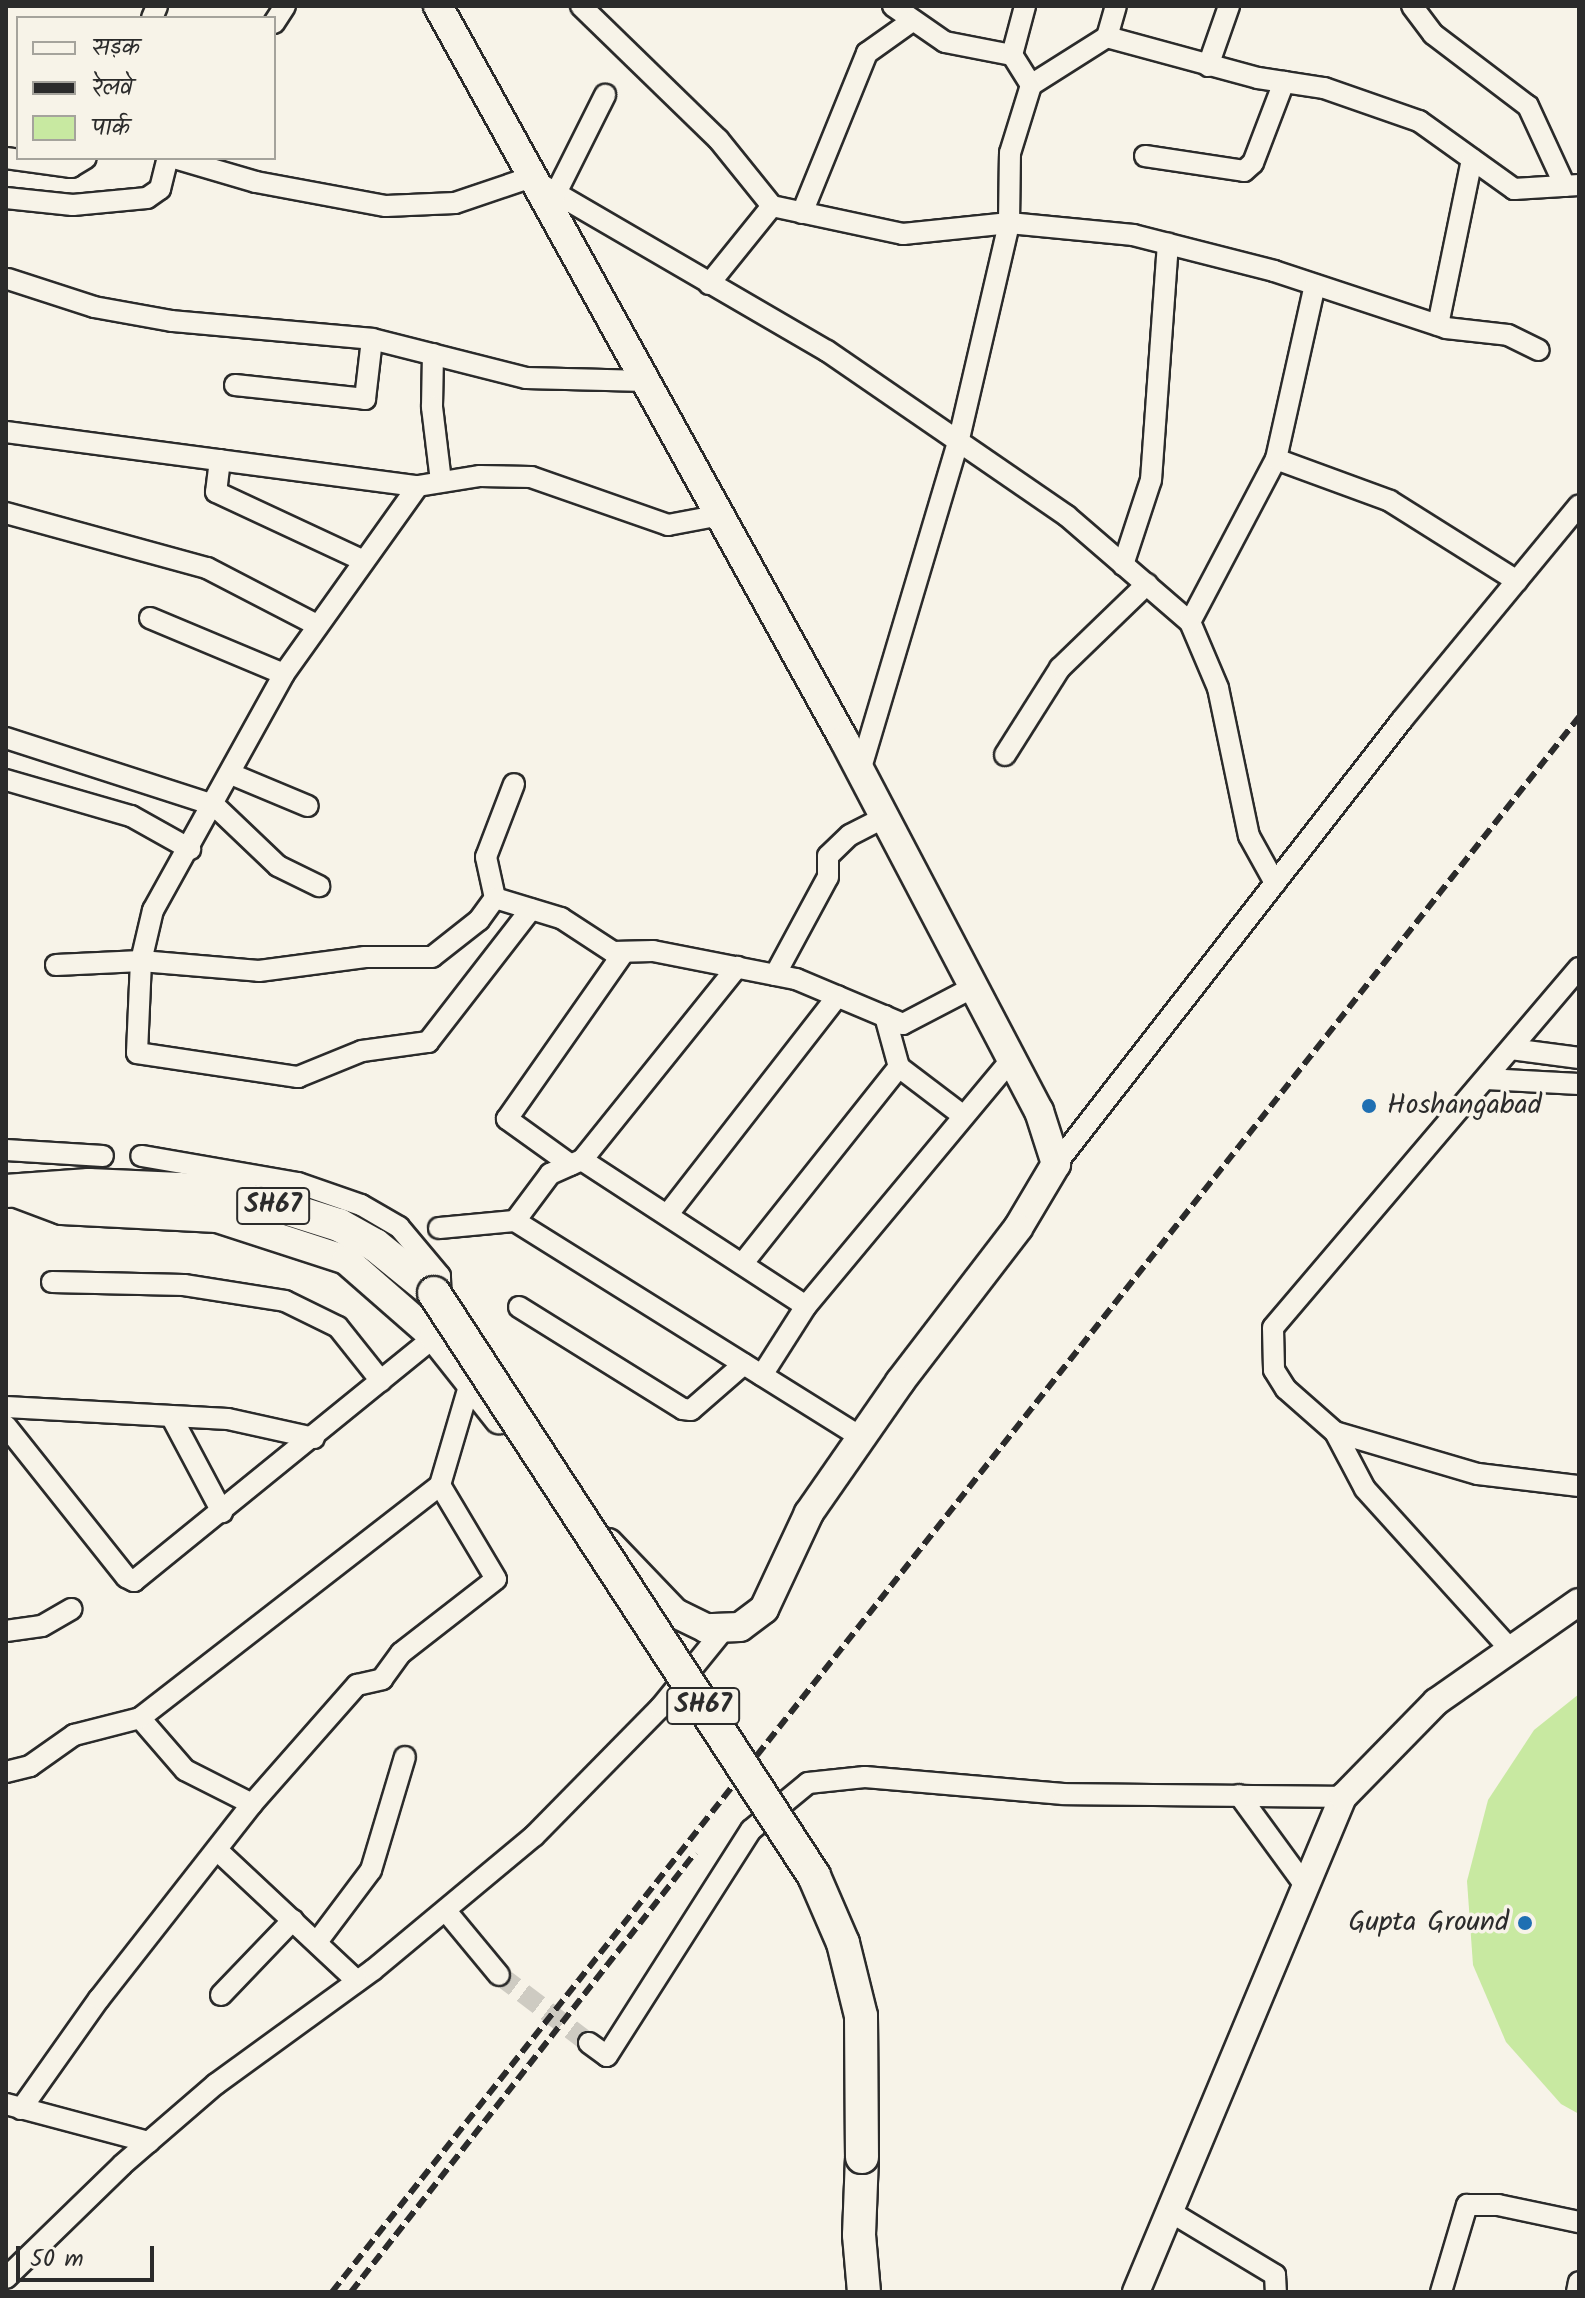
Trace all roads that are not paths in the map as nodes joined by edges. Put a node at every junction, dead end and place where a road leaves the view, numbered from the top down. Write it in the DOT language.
graph roads {
  1 [pos="438,6"];
  2 [pos="581,6"];
  3 [pos="893,6"];
  4 [pos="1025,6"];
  5 [pos="1116,6"];
  6 [pos="1229,6"];
  7 [pos="1412,6"];
  8 [pos="912,21"];
  9 [pos="1107,37"];
  10 [pos="1012,55"];
  11 [pos="1208,66"];
  12 [pos="1284,82"];
  13 [pos="1031,85"];
  14 [pos="605,95"];
  15 [pos="1145,156"];
  16 [pos="1472,159"];
  17 [pos="20,160"];
  18 [pos="83,160"];
  19 [pos="170,160"];
  20 [pos="200,162"];
  21 [pos="540,183"];
  22 [pos="1572,186"];
  23 [pos="6,198"];
  24 [pos="772,206"];
  25 [pos="802,213"];
  26 [pos="1009,223"];
  27 [pos="1168,244"];
  28 [pos="8,279"];
  29 [pos="709,284"];
  30 [pos="1315,285"];
  31 [pos="1438,325"];
  32 [pos="372,339"];
  33 [pos="1539,350"];
  34 [pos="433,354"];
  35 [pos="646,381"];
  36 [pos="235,385"];
  37 [pos="6,432"];
  38 [pos="958,443"];
  39 [pos="1276,459"];
  40 [pos="220,460"];
  41 [pos="441,481"];
  42 [pos="418,486"];
  43 [pos="1579,505"];
  44 [pos="6,513"];
  45 [pos="721,515"];
  46 [pos="362,560"];
  47 [pos="1123,565"];
  48 [pos="1517,581"];
  49 [pos="1147,584"];
  50 [pos="150,618"];
  51 [pos="1190,622"];
  52 [pos="317,625"];
  53 [pos="284,674"];
  54 [pos="6,738"];
  55 [pos="1005,755"];
  56 [pos="860,771"];
  57 [pos="231,774"];
  58 [pos="6,780"];
  59 [pos="514,784"];
  60 [pos="214,805"];
  61 [pos="308,806"];
  62 [pos="883,818"];
  63 [pos="190,849"];
  64 [pos="1275,883"];
  65 [pos="319,886"];
  66 [pos="495,898"];
  67 [pos="531,909"];
  68 [pos="624,952"];
  69 [pos="141,961"];
  70 [pos="56,965"];
  71 [pos="737,967"];
  72 [pos="1579,968"];
  73 [pos="775,975"];
  74 [pos="972,988"];
  75 [pos="838,996"];
  76 [pos="885,1016"];
  77 [pos="1511,1049"];
  78 [pos="1579,1058"];
  79 [pos="1011,1060"];
  80 [pos="899,1067"];
  81 [pos="1486,1079"];
  82 [pos="1579,1084"];
  83 [pos="961,1114"];
  84 [pos="6,1150"];
  85 [pos="103,1156"];
  86 [pos="141,1156"];
  87 [pos="577,1162"];
  88 [pos="1056,1164"];
  89 [pos="8,1191"];
  90 [pos="668,1214"];
  91 [pos="515,1221"];
  92 [pos="439,1228"];
  93 [pos="743,1263"];
  94 [pos="52,1282"];
  95 [pos="806,1306"];
  96 [pos="519,1307"];
  97 [pos="434,1337"];
  98 [pos="744,1364"];
  99 [pos="762,1375"];
  100 [pos="471,1380"];
  101 [pos="381,1381"];
  102 [pos="6,1407"];
  103 [pos="171,1416"];
  104 [pos="6,1426"];
  105 [pos="1335,1432"];
  106 [pos="861,1437"];
  107 [pos="314,1438"];
  108 [pos="440,1485"];
  109 [pos="1579,1486"];
  110 [pos="222,1512"];
  111 [pos="1579,1602"];
  112 [pos="72,1609"];
  113 [pos="725,1628"];
  114 [pos="6,1631"];
  115 [pos="1511,1650"];
  116 [pos="140,1718"];
  117 [pos="405,1757"];
  118 [pos="6,1772"];
  119 [pos="1239,1795"];
  120 [pos="1343,1797"];
  121 [pos="252,1804"];
  122 [pos="217,1850"];
  123 [pos="1304,1884"];
  124 [pos="446,1911"];
  125 [pos="293,1920"];
  126 [pos="317,1942"];
  127 [pos="499,1975"];
  128 [pos="357,1981"];
  129 [pos="221,1995"];
  130 [pos="589,2043"];
  131 [pos="14,2107"];
  132 [pos="149,2142"];
  133 [pos="1169,2211"];
  134 [pos="1579,2222"];
  135 [pos="13,2256"];
  136 [pos="6,2278"];
  137 [pos="1579,2282"];
  138 [pos="864,2292"];
  139 [pos="1136,2292"];
  140 [pos="1276,2292"];
  141 [pos="1441,2292"];
  142 [pos="1577,2292"];
  1 -- 21 [label="main road"];
  2 -- 24 [label="street"];
  3 -- 8 [label="street"];
  4 -- 10 [label="street"];
  5 -- 9 [label="street"];
  6 -- 11 [label="street"];
  7 -- 22 [label="street"];
  8 -- 10 [label="street"];
  8 -- 25 [label="street"];
  9 -- 11 [label="street"];
  9 -- 13 [label="street"];
  10 -- 13 [label="street"];
  11 -- 12 [label="street"];
  12 -- 15 [label="street"];
  12 -- 16 [label="street"];
  13 -- 26 [label="street"];
  14 -- 21 [label="street"];
  16 -- 22 [label="street"];
  16 -- 31 [label="street"];
  17 -- 18 [label="street"];
  19 -- 23 [label="street"];
  20 -- 21 [label="street"];
  21 -- 29 [label="street"];
  21 -- 35 [label="main road"];
  24 -- 25 [label="street"];
  24 -- 29 [label="street"];
  25 -- 26 [label="street"];
  26 -- 27 [label="street"];
  26 -- 38 [label="street"];
  27 -- 30 [label="street"];
  27 -- 47 [label="street"];
  28 -- 32 [label="street"];
  29 -- 38 [label="street"];
  30 -- 31 [label="street"];
  30 -- 39 [label="street"];
  31 -- 33 [label="street"];
  32 -- 34 [label="street"];
  32 -- 36 [label="street"];
  34 -- 35 [label="street"];
  34 -- 41 [label="street"];
  35 -- 45 [label="main road"];
  37 -- 40 [label="street"];
  38 -- 47 [label="street"];
  38 -- 56 [label="street"];
  39 -- 48 [label="street"];
  39 -- 51 [label="street"];
  40 -- 42 [label="street"];
  40 -- 46 [label="street"];
  41 -- 42 [label="street"];
  41 -- 45 [label="street"];
  42 -- 46 [label="street"];
  43 -- 48 [label="street"];
  44 -- 52 [label="street"];
  45 -- 56 [label="main road"];
  46 -- 52 [label="street"];
  47 -- 49 [label="street"];
  48 -- 64 [label="street"];
  49 -- 51 [label="street"];
  49 -- 55 [label="street"];
  50 -- 53 [label="street"];
  51 -- 64 [label="street"];
  52 -- 53 [label="street"];
  53 -- 57 [label="street"];
  54 -- 60 [label="street"];
  56 -- 62 [label="main road"];
  57 -- 60 [label="street"];
  57 -- 61 [label="street"];
  58 -- 63 [label="street"];
  59 -- 66 [label="street"];
  60 -- 63 [label="street"];
  60 -- 65 [label="street"];
  62 -- 73 [label="street"];
  62 -- 74 [label="main road"];
  63 -- 69 [label="street"];
  64 -- 88 [label="street"];
  66 -- 67 [label="street"];
  66 -- 69 [label="street"];
  67 -- 68 [label="street"];
  67 -- 69 [label="street"];
  68 -- 71 [label="street"];
  68 -- 87 [label="street"];
  69 -- 70 [label="street"];
  71 -- 73 [label="street"];
  71 -- 87 [label="street"];
  72 -- 77 [label="street"];
  73 -- 75 [label="street"];
  74 -- 76 [label="street"];
  74 -- 79 [label="main road"];
  75 -- 76 [label="street"];
  75 -- 90 [label="street"];
  76 -- 80 [label="street"];
  77 -- 78 [label="street"];
  77 -- 81 [label="street"];
  79 -- 83 [label="street"];
  79 -- 88 [label="main road"];
  80 -- 83 [label="street"];
  80 -- 93 [label="street"];
  81 -- 82 [label="street"];
  81 -- 105 [label="street"];
  83 -- 95 [label="street"];
  84 -- 85 [label="street"];
  86 -- 97 [label="street"];
  87 -- 90 [label="street"];
  87 -- 91 [label="street"];
  88 -- 106 [label="main road"];
  89 -- 97 [label="main road"];
  89 -- 138 [label="main road, SH67, bridge"];
  90 -- 93 [label="street"];
  91 -- 92 [label="street"];
  91 -- 98 [label="street"];
  93 -- 95 [label="street"];
  94 -- 101 [label="street"];
  95 -- 99 [label="street"];
  96 -- 98 [label="street"];
  97 -- 100 [label="main road"];
  97 -- 101 [label="street"];
  98 -- 99 [label="street"];
  99 -- 106 [label="street"];
  100 -- 108 [label="street"];
  100 -- 113 [label="main road"];
  101 -- 107 [label="street"];
  102 -- 103 [label="street"];
  103 -- 107 [label="street"];
  103 -- 110 [label="street"];
  104 -- 110 [label="street"];
  105 -- 109 [label="street"];
  105 -- 115 [label="street"];
  106 -- 113 [label="main road"];
  107 -- 110 [label="street"];
  108 -- 116 [label="street"];
  108 -- 121 [label="street"];
  111 -- 115 [label="street"];
  112 -- 114 [label="street"];
  113 -- 124 [label="street"];
  115 -- 120 [label="street"];
  116 -- 118 [label="street"];
  116 -- 121 [label="street"];
  117 -- 126 [label="street"];
  119 -- 120 [label="street"];
  119 -- 123 [label="street"];
  119 -- 130 [label="street"];
  120 -- 123 [label="street"];
  121 -- 122 [label="street"];
  122 -- 125 [label="street"];
  122 -- 131 [label="street"];
  123 -- 133 [label="street"];
  124 -- 127 [label="street"];
  124 -- 128 [label="street"];
  125 -- 126 [label="street"];
  125 -- 129 [label="street"];
  126 -- 128 [label="street"];
  128 -- 132 [label="street"];
  131 -- 132 [label="street"];
  132 -- 135 [label="street"];
  133 -- 139 [label="street"];
  133 -- 140 [label="street"];
  134 -- 141 [label="street"];
  135 -- 136 [label="street"];
  137 -- 142 [label="street"];
}
